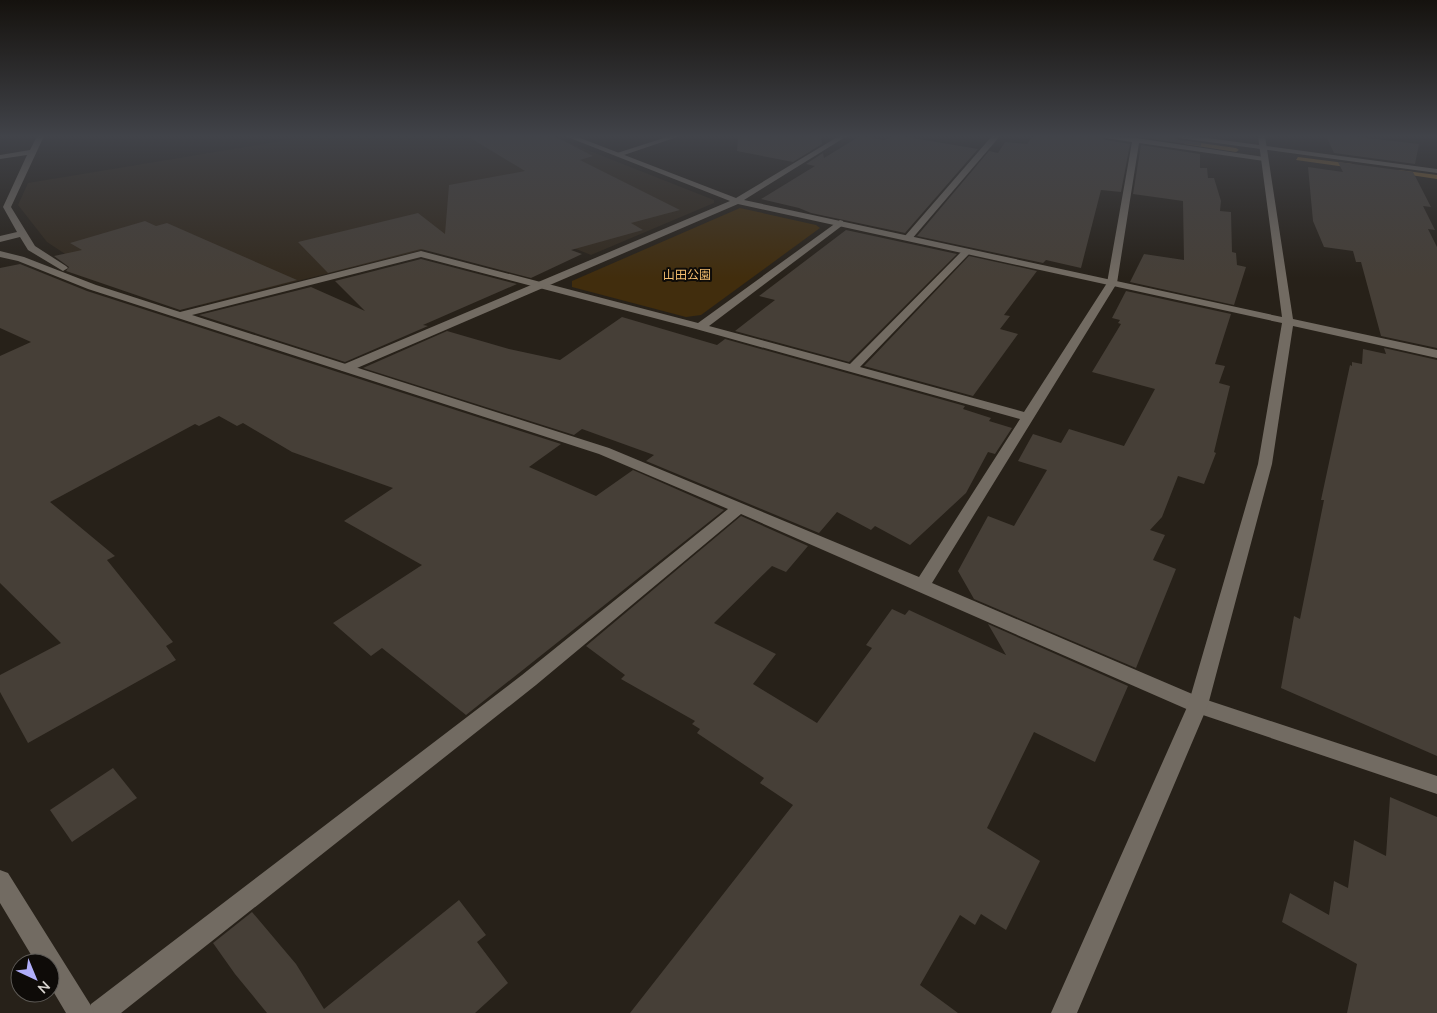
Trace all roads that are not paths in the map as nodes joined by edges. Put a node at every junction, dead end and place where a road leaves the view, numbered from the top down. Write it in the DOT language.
graph roads {
  1 [pos="18,183"];
  2 [pos="692,183"];
  3 [pos="766,183"];
  4 [pos="955,183"];
  5 [pos="1129,183"];
  6 [pos="1268,183"];
  7 [pos="737,201"];
  8 [pos="840,223"];
  9 [pos="22,234"];
  10 [pos="908,238"];
  11 [pos="0,239"];
  12 [pos="967,252"];
  13 [pos="0,254"];
  14 [pos="1112,284"];
  15 [pos="539,285"];
  16 [pos="92,287"];
  17 [pos="179,315"];
  18 [pos="1288,321"];
  19 [pos="700,327"];
  20 [pos="1437,354"];
  21 [pos="346,368"];
  22 [pos="853,368"];
  23 [pos="1027,416"];
  24 [pos="739,508"];
  25 [pos="922,585"];
  26 [pos="1198,705"];
  27 [pos="1437,785"];
  28 [pos="0,881"];
  29 [pos="80,1013"];
  30 [pos="100,1013"];
  31 [pos="1064,1013"];
  1 -- 9 [label="street"];
  2 -- 7 [label="street"];
  3 -- 7 [label="street"];
  4 -- 10 [label="street"];
  5 -- 14 [label="street"];
  6 -- 18 [label="street"];
  7 -- 8 [label="street"];
  7 -- 15 [label="street"];
  8 -- 10 [label="street"];
  8 -- 19 [label="street"];
  9 -- 11 [label="street"];
  9 -- 16 [label="street"];
  10 -- 12 [label="street"];
  12 -- 14 [label="street"];
  12 -- 22 [label="street"];
  13 -- 16 [label="street"];
  14 -- 18 [label="street"];
  14 -- 23 [label="street"];
  15 -- 17 [label="street"];
  15 -- 19 [label="street"];
  15 -- 21 [label="street"];
  16 -- 17 [label="street"];
  17 -- 21 [label="street"];
  18 -- 20 [label="street"];
  18 -- 26 [label="street"];
  19 -- 22 [label="street"];
  21 -- 24 [label="street"];
  22 -- 23 [label="street"];
  23 -- 25 [label="street"];
  24 -- 25 [label="street"];
  24 -- 30 [label="street"];
  25 -- 26 [label="street"];
  26 -- 27 [label="street"];
  26 -- 31 [label="street"];
  28 -- 29 [label="street"];
}
